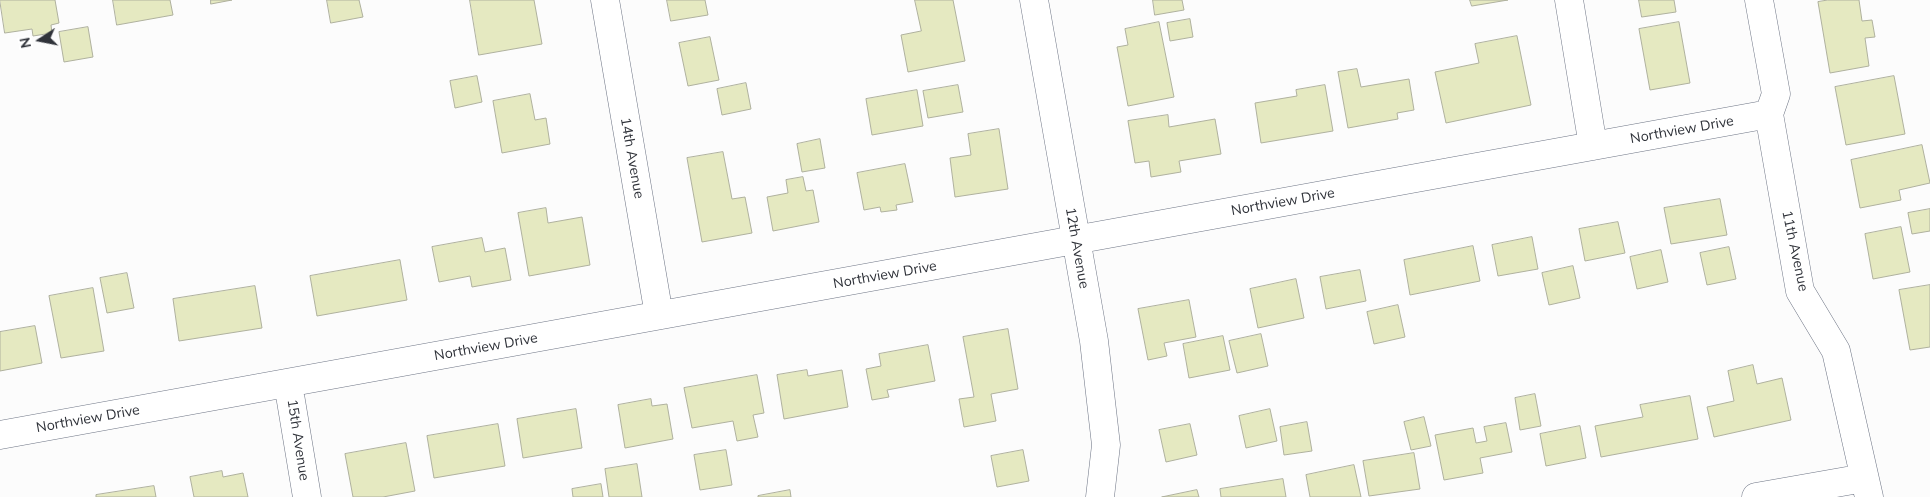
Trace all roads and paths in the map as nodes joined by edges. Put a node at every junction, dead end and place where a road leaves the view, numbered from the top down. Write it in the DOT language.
graph roads {
  1 [pos="605,0"];
  2 [pos="1034,0"];
  3 [pos="1569,0"];
  4 [pos="1760,0"];
  5 [pos="1769,114"];
  6 [pos="1594,146"];
  7 [pos="1076,240"];
  8 [pos="659,316"];
  9 [pos="288,383"];
  10 [pos="0,435"];
  11 [pos="1867,487"];
  12 [pos="307,497"];
  13 [pos="1100,497"];
  14 [pos="1756,497"];
  1 -- 8 [label="street, 14th Avenue"];
  2 -- 7 [label="street, 12th Avenue"];
  3 -- 6 [label="street"];
  4 -- 5 [label="street"];
  5 -- 6 [label="street, Northview Drive"];
  5 -- 11 [label="street, 11th Avenue"];
  6 -- 7 [label="street, Northview Drive"];
  7 -- 8 [label="street, Northview Drive"];
  7 -- 13 [label="street, 12th Avenue"];
  8 -- 9 [label="street, Northview Drive"];
  9 -- 10 [label="street, Northview Drive"];
  9 -- 12 [label="street, 15th Avenue"];
  11 -- 14 [label="street"];
}
